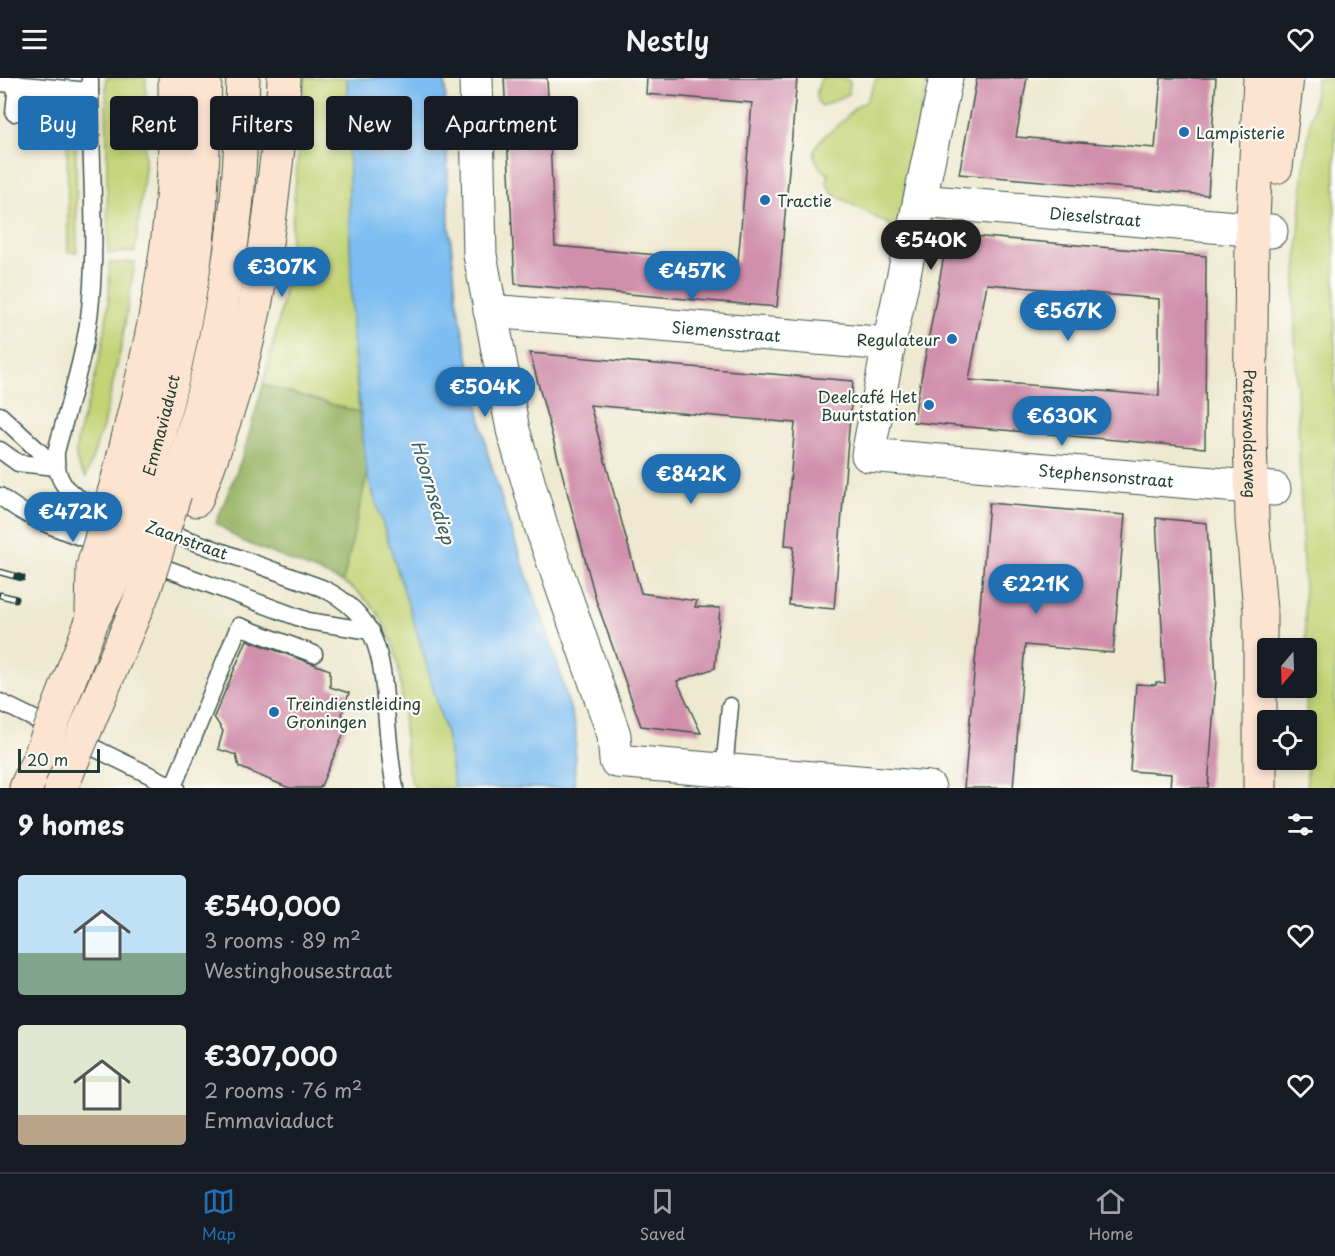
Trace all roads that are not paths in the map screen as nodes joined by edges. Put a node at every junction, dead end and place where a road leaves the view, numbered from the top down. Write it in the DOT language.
graph roads {
  1 [pos="175,78"];
  2 [pos="205,78"];
  3 [pos="243,78"];
  4 [pos="284,78"];
  5 [pos="476,78"];
  6 [pos="946,78"];
  7 [pos="1260,78"];
  8 [pos="1287,78"];
  9 [pos="0,83"];
  10 [pos="17,84"];
  11 [pos="90,84"];
  12 [pos="14,113"];
  13 [pos="920,201"];
  14 [pos="1262,230"];
  15 [pos="490,311"];
  16 [pos="889,344"];
  17 [pos="0,415"];
  18 [pos="0,450"];
  19 [pos="56,467"];
  20 [pos="159,488"];
  21 [pos="1262,489"];
  22 [pos="0,496"];
  23 [pos="371,631"];
  24 [pos="1276,638"];
  25 [pos="314,654"];
  26 [pos="0,702"];
  27 [pos="730,706"];
  28 [pos="1277,770"];
  29 [pos="724,771"];
  30 [pos="174,787"];
  31 [pos="26,788"];
  32 [pos="61,788"];
  33 [pos="395,788"];
  34 [pos="929,788"];
  35 [pos="1260,788"];
  36 [pos="1276,788"];
  1 -- 20 [label="main road"];
  2 -- 20 [label="main road, Emmaviaduct"];
  3 -- 20 [label="main road, Emmaviaduct"];
  4 -- 20 [label="main road"];
  5 -- 15 [label="street"];
  6 -- 13 [label="street"];
  7 -- 14 [label="main road, Paterswoldseweg"];
  8 -- 14 [label="main road, Paterswoldseweg"];
  9 -- 10 [label="lane"];
  10 -- 11 [label="lane"];
  10 -- 12 [label="lane"];
  11 -- 19 [label="lane"];
  13 -- 14 [label="street, Dieselstraat"];
  13 -- 16 [label="street"];
  14 -- 21 [label="main road, Paterswoldseweg"];
  15 -- 16 [label="street, Siemensstraat"];
  15 -- 29 [label="street"];
  16 -- 21 [label="street, Stephensonstraat"];
  17 -- 19 [label="lane, Zaanstraat"];
  18 -- 19 [label="lane"];
  19 -- 23 [label="lane, Zaanstraat"];
  20 -- 31 [label="main road, bridge"];
  20 -- 32 [label="main road, Emmaviaduct, bridge"];
  21 -- 24 [label="main road, Paterswoldseweg"];
  21 -- 35 [label="main road, Paterswoldseweg"];
  22 -- 23 [label="lane"];
  23 -- 33 [label="lane, Zaanstraat"];
  25 -- 30 [label="lane"];
  26 -- 30 [label="lane"];
  27 -- 29 [label="lane"];
  28 -- 36 [label="main road"];
  29 -- 34 [label="street"];
}
